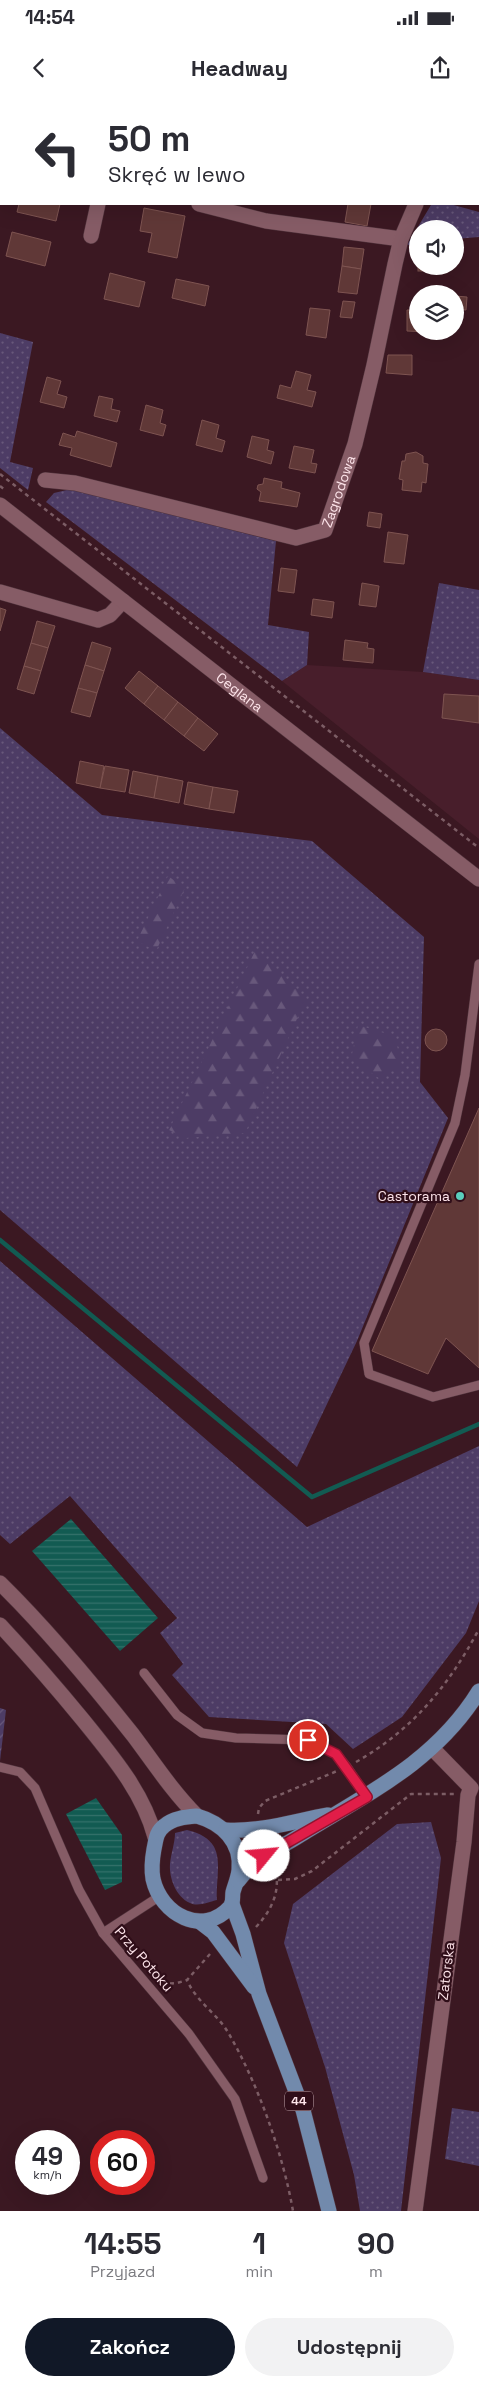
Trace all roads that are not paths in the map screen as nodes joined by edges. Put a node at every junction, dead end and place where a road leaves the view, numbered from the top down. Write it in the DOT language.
graph roads {
  1 [pos="98,205"];
  2 [pos="203,205"];
  3 [pos="416,205"];
  4 [pos="91,236"];
  5 [pos="401,239"];
  6 [pos="46,480"];
  7 [pos="0,505"];
  8 [pos="0,592"];
  9 [pos="123,601"];
  10 [pos="479,879"];
  11 [pos="479,964"];
  12 [pos="470,1032"];
  13 [pos="479,1035"];
  14 [pos="479,1386"];
  15 [pos="0,1583"];
  16 [pos="0,1624"];
  17 [pos="144,1673"];
  18 [pos="479,1691"];
  19 [pos="432,1748"];
  20 [pos="0,1767"];
  21 [pos="473,1792"];
  22 [pos="367,1797"];
  23 [pos="337,1813"];
  24 [pos="197,1816"];
  25 [pos="226,1830"];
  26 [pos="156,1837"];
  27 [pos="238,1881"];
  28 [pos="160,1896"];
  29 [pos="232,1904"];
  30 [pos="200,1922"];
  31 [pos="103,1933"];
  32 [pos="259,1994"];
  33 [pos="263,2178"];
  34 [pos="330,2211"];
  35 [pos="415,2211"];
  1 -- 4 [label="street"];
  2 -- 5 [label="street"];
  3 -- 5 [label="street, Zagrodowa"];
  5 -- 6 [label="street, Zagrodowa"];
  7 -- 9 [label="street, Ceglana"];
  8 -- 9 [label="street"];
  9 -- 10 [label="street, Ceglana"];
  11 -- 12 [label="lane"];
  12 -- 13 [label="lane"];
  12 -- 14 [label="lane"];
  15 -- 24 [label="street"];
  16 -- 26 [label="street"];
  17 -- 22 [label="lane"];
  18 -- 19 [label="main road"];
  19 -- 21 [label="street"];
  19 -- 22 [label="main road"];
  20 -- 31 [label="lane, Przy Potoku"];
  21 -- 35 [label="street, Zatorska"];
  22 -- 23 [label="main road"];
  23 -- 25 [label="main road"];
  23 -- 27 [label="main road"];
  24 -- 25 [label="main road"];
  24 -- 26 [label="main road"];
  25 -- 27 [label="main road"];
  26 -- 28 [label="main road, 44"];
  27 -- 29 [label="main road"];
  28 -- 30 [label="main road, 44"];
  28 -- 31 [label="lane"];
  29 -- 30 [label="main road"];
  29 -- 32 [label="main road, 44"];
  30 -- 32 [label="main road, 44"];
  31 -- 33 [label="lane, Przy Potoku"];
  32 -- 34 [label="main road, 44"];
}
